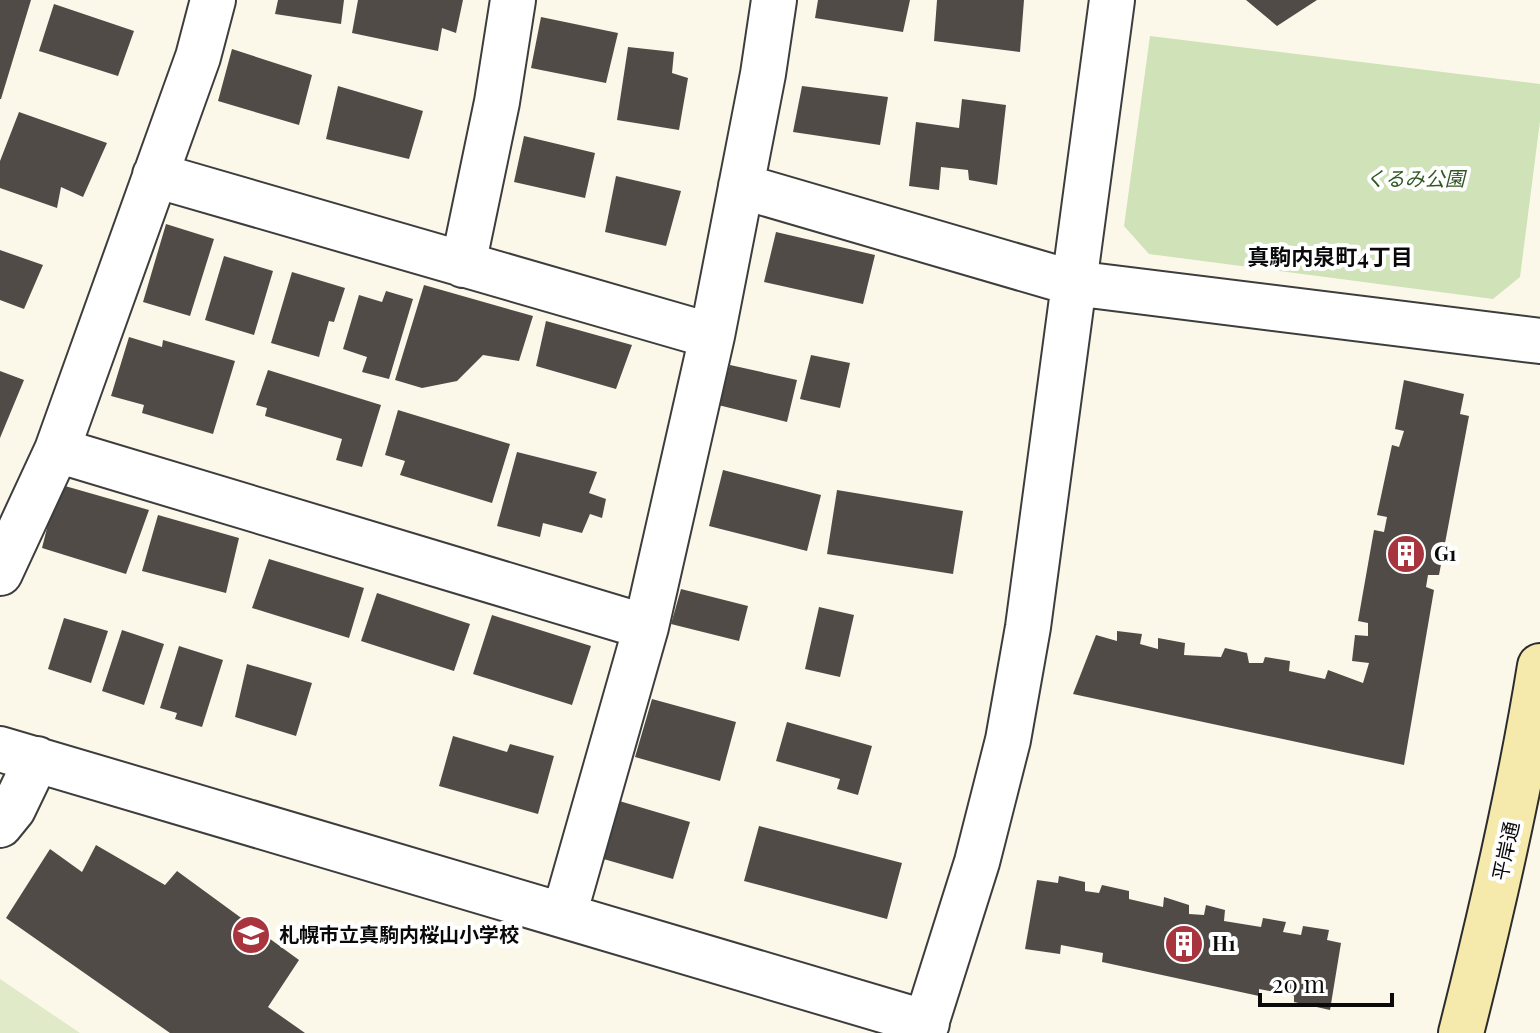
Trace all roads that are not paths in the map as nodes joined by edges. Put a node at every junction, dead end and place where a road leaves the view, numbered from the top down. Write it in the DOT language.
graph roads {
  1 [pos="213,0"];
  2 [pos="513,0"];
  3 [pos="774,0"];
  4 [pos="1112,0"];
  5 [pos="155,175"];
  6 [pos="741,186"];
  7 [pos="463,265"];
  8 [pos="1073,283"];
  9 [pos="712,336"];
  10 [pos="1540,341"];
  11 [pos="57,450"];
  12 [pos="0,573"];
  13 [pos="646,627"];
  14 [pos="1540,666"];
  15 [pos="18,754"];
  16 [pos="0,825"];
  17 [pos="564,915"];
  18 [pos="925,1028"];
  19 [pos="1461,1033"];
  1 -- 5 [label="street"];
  2 -- 7 [label="street"];
  3 -- 6 [label="street"];
  4 -- 8 [label="street"];
  5 -- 7 [label="street"];
  5 -- 11 [label="street"];
  6 -- 8 [label="street"];
  6 -- 9 [label="street"];
  7 -- 9 [label="street"];
  8 -- 10 [label="street"];
  8 -- 18 [label="street"];
  9 -- 13 [label="street"];
  11 -- 12 [label="street"];
  11 -- 13 [label="street"];
  13 -- 17 [label="street"];
  14 -- 19 [label="street, 平岸通"];
  15 -- 16 [label="street"];
  15 -- 17 [label="street"];
  17 -- 18 [label="street"];
}
